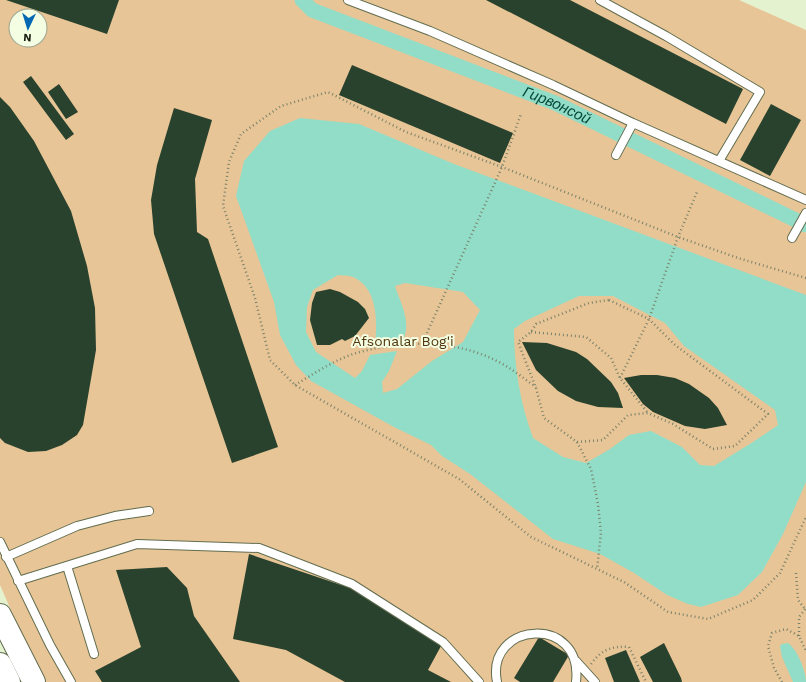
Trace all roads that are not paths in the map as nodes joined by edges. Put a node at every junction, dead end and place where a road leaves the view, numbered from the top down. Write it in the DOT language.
graph roads {
  1 [pos="348,0"];
  2 [pos="600,0"];
  3 [pos="633,123"];
  4 [pos="618,151"];
  5 [pos="719,161"];
  6 [pos="806,200"];
  7 [pos="805,216"];
  8 [pos="792,238"];
  9 [pos="149,511"];
  10 [pos="0,542"];
  11 [pos="6,557"];
  12 [pos="67,566"];
  13 [pos="18,581"];
  14 [pos="0,615"];
  15 [pos="94,654"];
  16 [pos="575,661"];
  17 [pos="0,664"];
  18 [pos="9,682"];
  19 [pos="34,682"];
  20 [pos="71,682"];
  21 [pos="479,682"];
  22 [pos="498,682"];
  23 [pos="576,682"];
  24 [pos="595,682"];
  1 -- 3 [label="lane"];
  2 -- 5 [label="lane"];
  3 -- 4 [label="lane"];
  3 -- 5 [label="lane"];
  5 -- 6 [label="lane"];
  7 -- 8 [label="lane"];
  9 -- 11 [label="lane"];
  10 -- 11 [label="lane"];
  11 -- 13 [label="lane"];
  12 -- 13 [label="lane"];
  12 -- 15 [label="lane"];
  12 -- 21 [label="lane"];
  13 -- 20 [label="lane"];
  14 -- 19 [label="main road"];
  16 -- 22 [label="lane"];
  16 -- 23 [label="lane"];
  16 -- 24 [label="lane"];
  17 -- 18 [label="main road"];
}
